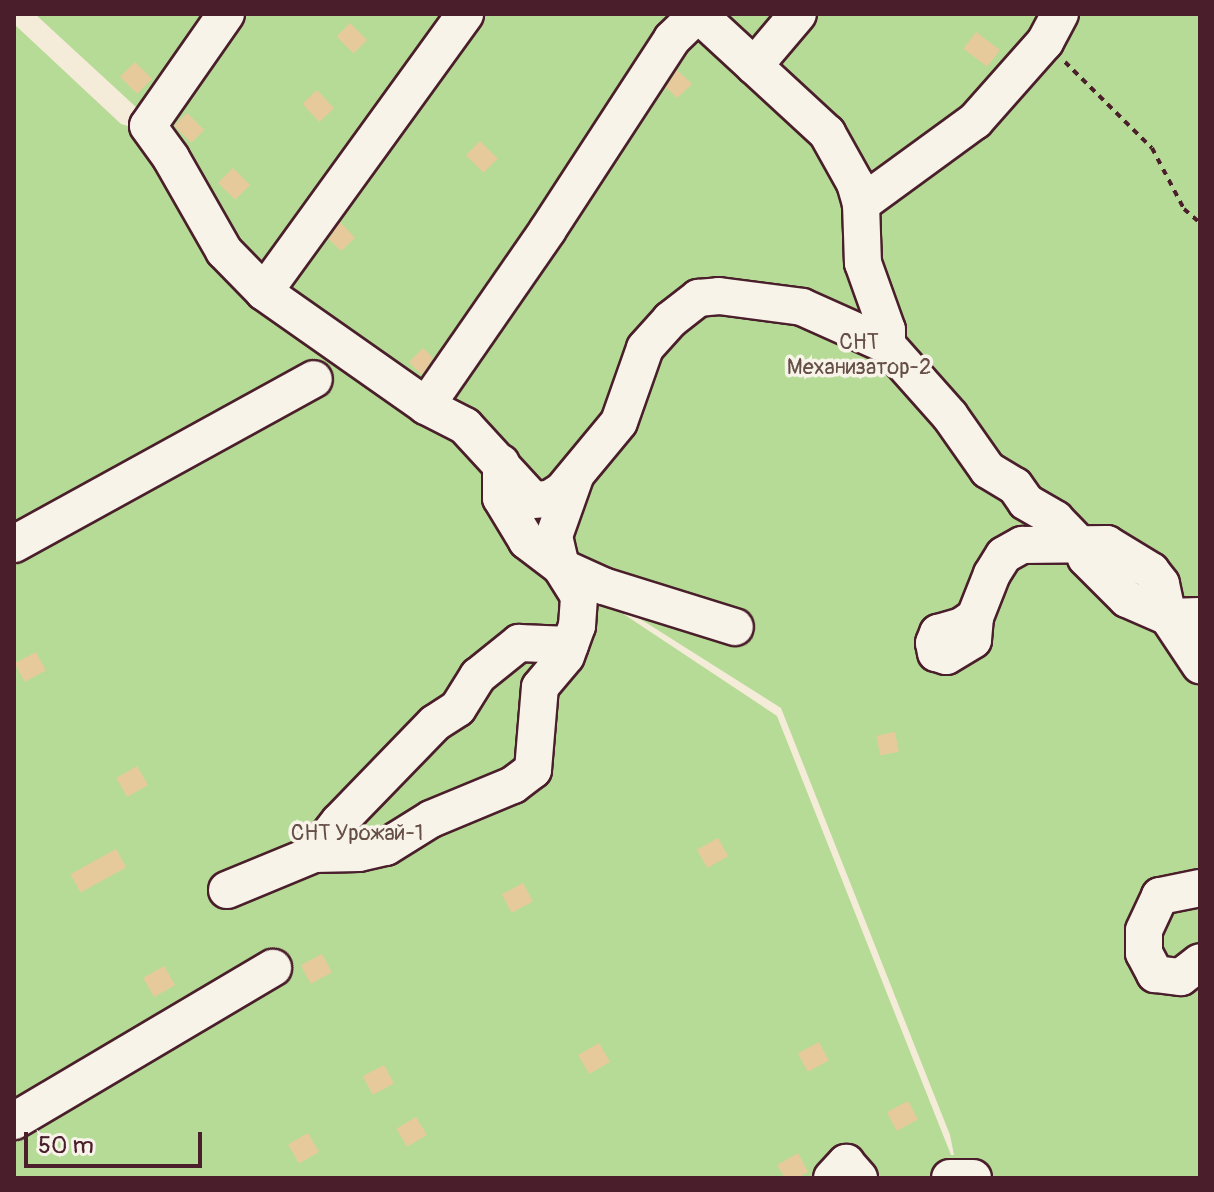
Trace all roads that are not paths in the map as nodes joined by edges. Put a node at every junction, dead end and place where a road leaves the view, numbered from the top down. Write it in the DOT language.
graph roads {
  1 [pos="226,14"];
  2 [pos="465,14"];
  3 [pos="698,14"];
  4 [pos="798,14"];
  5 [pos="1052,28"];
  6 [pos="754,66"];
  7 [pos="861,204"];
  8 [pos="264,292"];
  9 [pos="887,345"];
  10 [pos="314,379"];
  11 [pos="426,406"];
  12 [pos="501,463"];
  13 [pos="577,472"];
  14 [pos="1078,543"];
  15 [pos="14,544"];
  16 [pos="561,567"];
  17 [pos="1184,616"];
  18 [pos="975,617"];
  19 [pos="735,627"];
  20 [pos="570,645"];
  21 [pos="1200,665"];
  22 [pos="314,854"];
  23 [pos="1200,888"];
  24 [pos="227,890"];
  25 [pos="1200,962"];
  26 [pos="273,968"];
  27 [pos="14,1121"];
  28 [pos="832,1178"];
  29 [pos="859,1178"];
  30 [pos="950,1178"];
  31 [pos="973,1178"];
  1 -- 8 [label="street"];
  2 -- 8 [label="street"];
  3 -- 6 [label="street"];
  3 -- 11 [label="street"];
  4 -- 6 [label="street"];
  5 -- 7 [label="street"];
  6 -- 7 [label="street"];
  7 -- 9 [label="street"];
  8 -- 11 [label="street"];
  9 -- 13 [label="street"];
  9 -- 14 [label="street"];
  10 -- 15 [label="street"];
  11 -- 12 [label="street"];
  12 -- 13 [label="street"];
  12 -- 16 [label="street"];
  13 -- 16 [label="street"];
  14 -- 17 [label="street"];
  14 -- 18 [label="street"];
  16 -- 19 [label="street"];
  16 -- 20 [label="street"];
  17 -- 21 [label="street"];
  20 -- 22 [label="street"];
  20 -- 22 [label="street"];
  22 -- 24 [label="street"];
  23 -- 25 [label="street"];
  26 -- 27 [label="street"];
  28 -- 29 [label="street"];
  30 -- 31 [label="street"];
}
